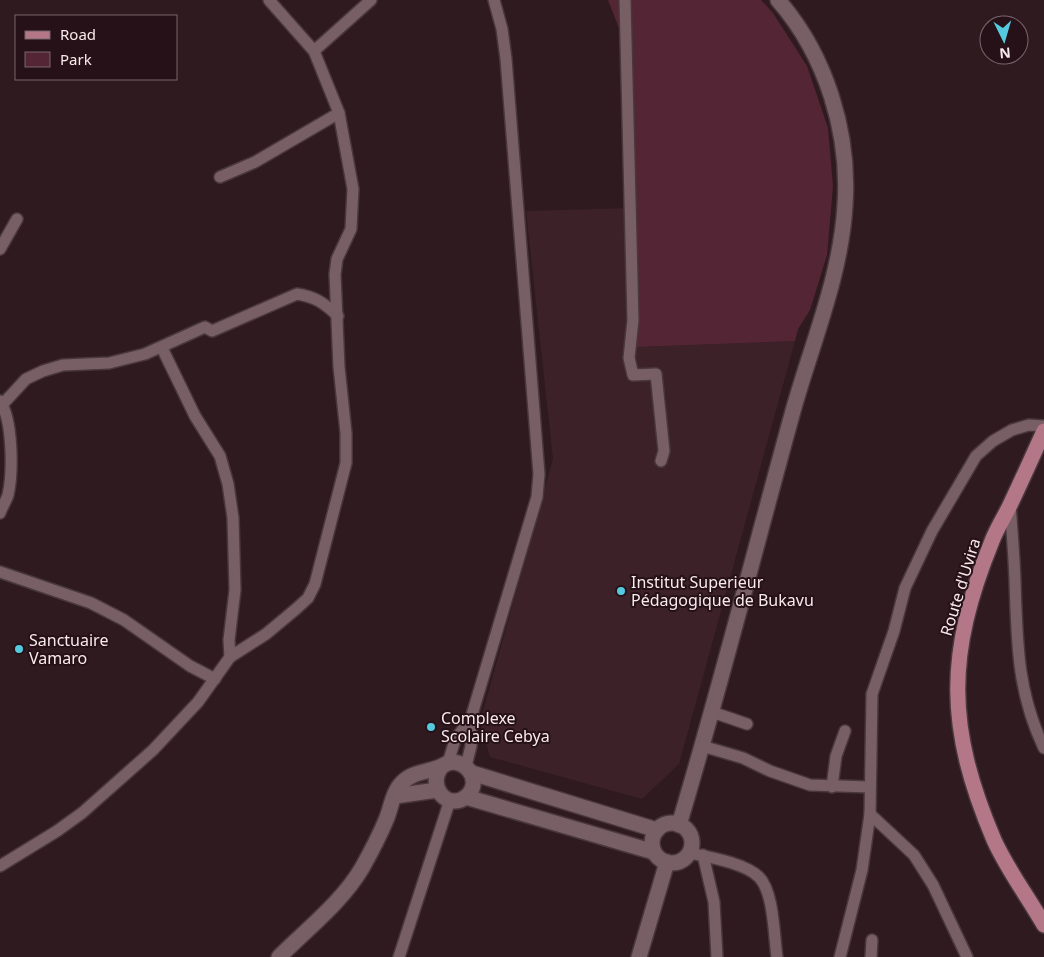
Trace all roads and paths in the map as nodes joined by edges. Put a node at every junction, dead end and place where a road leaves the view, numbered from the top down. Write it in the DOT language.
graph roads {
  1 [pos="269,0"];
  2 [pos="371,0"];
  3 [pos="494,0"];
  4 [pos="625,0"];
  5 [pos="778,0"];
  6 [pos="314,52"];
  7 [pos="338,113"];
  8 [pos="220,177"];
  9 [pos="17,219"];
  10 [pos="0,249"];
  11 [pos="338,316"];
  12 [pos="162,348"];
  13 [pos="1,403"];
  14 [pos="1044,426"];
  15 [pos="1044,431"];
  16 [pos="661,461"];
  17 [pos="1010,504"];
  18 [pos="0,513"];
  19 [pos="0,572"];
  20 [pos="230,657"];
  21 [pos="215,679"];
  22 [pos="712,712"];
  23 [pos="471,718"];
  24 [pos="747,724"];
  25 [pos="845,731"];
  26 [pos="702,746"];
  27 [pos="1044,748"];
  28 [pos="445,765"];
  29 [pos="469,770"];
  30 [pos="870,786"];
  31 [pos="832,787"];
  32 [pos="437,790"];
  33 [pos="395,796"];
  34 [pos="466,797"];
  35 [pos="450,800"];
  36 [pos="870,814"];
  37 [pos="679,825"];
  38 [pos="657,830"];
  39 [pos="654,852"];
  40 [pos="697,854"];
  41 [pos="667,862"];
  42 [pos="0,866"];
  43 [pos="1044,925"];
  44 [pos="872,940"];
  45 [pos="279,957"];
  46 [pos="399,957"];
  47 [pos="639,957"];
  48 [pos="717,957"];
  49 [pos="777,957"];
  50 [pos="840,957"];
  51 [pos="871,957"];
  52 [pos="967,957"];
  1 -- 6 [label="street"];
  2 -- 6 [label="street"];
  3 -- 23 [label="street"];
  4 -- 16 [label="street"];
  5 -- 22 [label="street"];
  6 -- 7 [label="street"];
  7 -- 8 [label="street"];
  7 -- 11 [label="street"];
  9 -- 10 [label="street"];
  11 -- 12 [label="street"];
  11 -- 20 [label="street"];
  12 -- 13 [label="street"];
  12 -- 20 [label="street"];
  13 -- 18 [label="street"];
  14 -- 30 [label="street"];
  15 -- 17 [label="main road, Route d'Uvira"];
  17 -- 27 [label="street"];
  17 -- 43 [label="main road, Route d'Uvira"];
  19 -- 21 [label="street"];
  20 -- 21 [label="street"];
  21 -- 42 [label="street"];
  22 -- 24 [label="street"];
  22 -- 26 [label="street"];
  23 -- 28 [label="street"];
  23 -- 29 [label="street"];
  25 -- 31 [label="street"];
  26 -- 31 [label="street"];
  26 -- 37 [label="street"];
  28 -- 29 [label="street"];
  28 -- 32 [label="street"];
  28 -- 33 [label="street"];
  29 -- 34 [label="street"];
  29 -- 38 [label="street"];
  30 -- 31 [label="street"];
  30 -- 36 [label="street"];
  32 -- 33 [label="street"];
  32 -- 35 [label="street"];
  33 -- 45 [label="street"];
  34 -- 35 [label="street"];
  34 -- 39 [label="street"];
  35 -- 46 [label="street"];
  36 -- 50 [label="street"];
  36 -- 52 [label="street"];
  37 -- 38 [label="street"];
  37 -- 40 [label="street"];
  38 -- 39 [label="street"];
  39 -- 41 [label="street"];
  40 -- 41 [label="street"];
  40 -- 48 [label="street"];
  40 -- 49 [label="street"];
  41 -- 47 [label="street"];
  44 -- 51 [label="street"];
}
